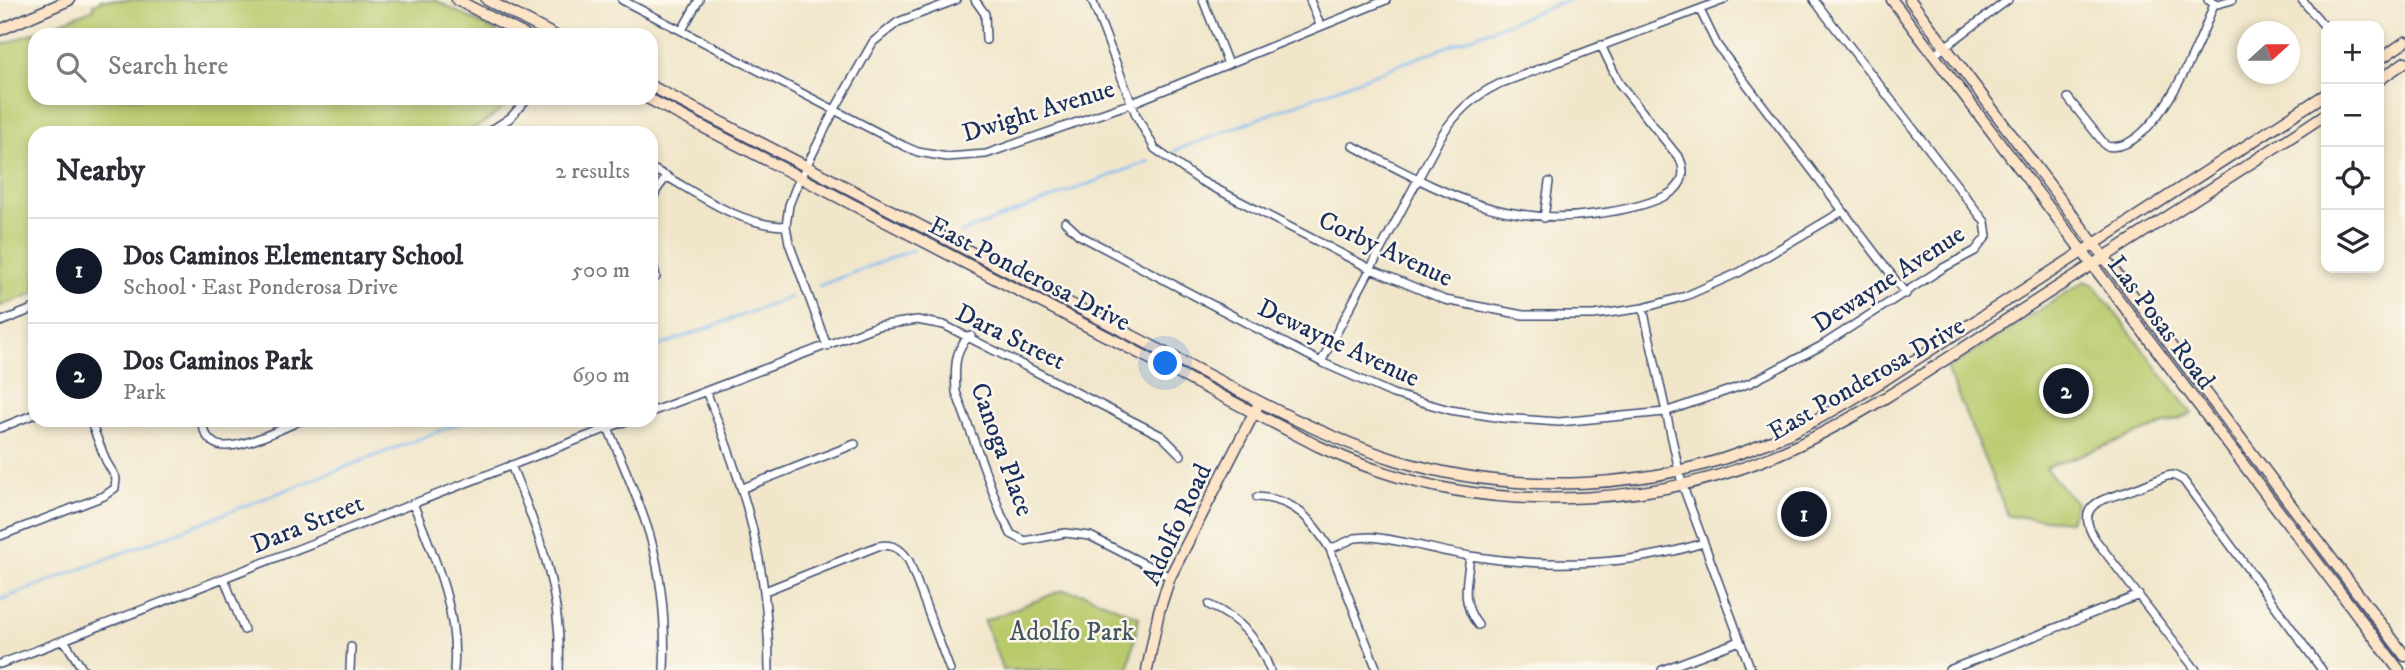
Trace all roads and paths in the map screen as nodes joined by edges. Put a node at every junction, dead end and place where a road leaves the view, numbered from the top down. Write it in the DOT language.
graph roads {
  1 [pos="457,0"];
  2 [pos="487,0"];
  3 [pos="622,0"];
  4 [pos="699,0"];
  5 [pos="956,0"];
  6 [pos="975,0"];
  7 [pos="1092,0"];
  8 [pos="1203,0"];
  9 [pos="1310,0"];
  10 [pos="1387,0"];
  11 [pos="1724,0"];
  12 [pos="1814,0"];
  13 [pos="1892,0"];
  14 [pos="1910,0"];
  15 [pos="2232,0"];
  16 [pos="2302,0"];
  17 [pos="2003,1"];
  18 [pos="62,2"];
  19 [pos="2211,2"];
  20 [pos="1700,10"];
  21 [pos="2321,22"];
  22 [pos="1320,26"];
  23 [pos="511,28"];
  24 [pos="541,28"];
  25 [pos="0,30"];
  26 [pos="682,30"];
  27 [pos="986,40"];
  28 [pos="2405,43"];
  29 [pos="1601,45"];
  30 [pos="1945,46"];
  31 [pos="1934,55"];
  32 [pos="2384,57"];
  33 [pos="2405,62"];
  34 [pos="1228,64"];
  35 [pos="2384,76"];
  36 [pos="658,90"];
  37 [pos="2321,97"];
  38 [pos="2068,98"];
  39 [pos="1132,103"];
  40 [pos="658,104"];
  41 [pos="522,105"];
  42 [pos="835,109"];
  43 [pos="2321,117"];
  44 [pos="500,126"];
  45 [pos="1353,146"];
  46 [pos="806,166"];
  47 [pos="658,172"];
  48 [pos="667,176"];
  49 [pos="800,177"];
  50 [pos="1418,179"];
  51 [pos="1549,182"];
  52 [pos="658,188"];
  53 [pos="1843,211"];
  54 [pos="1544,218"];
  55 [pos="1065,222"];
  56 [pos="786,226"];
  57 [pos="2094,244"];
  58 [pos="2082,251"];
  59 [pos="2104,256"];
  60 [pos="2092,264"];
  61 [pos="1371,269"];
  62 [pos="1906,294"];
  63 [pos="1643,308"];
  64 [pos="28,312"];
  65 [pos="0,322"];
  66 [pos="971,336"];
  67 [pos="827,346"];
  68 [pos="1321,362"];
  69 [pos="2166,362"];
  70 [pos="706,391"];
  71 [pos="1259,402"];
  72 [pos="658,409"];
  73 [pos="1665,412"];
  74 [pos="1254,413"];
  75 [pos="28,417"];
  76 [pos="2230,423"];
  77 [pos="93,427"];
  78 [pos="203,427"];
  79 [pos="284,427"];
  80 [pos="600,427"];
  81 [pos="608,427"];
  82 [pos="0,428"];
  83 [pos="856,444"];
  84 [pos="1181,455"];
  85 [pos="511,465"];
  86 [pos="1678,471"];
  87 [pos="1682,484"];
  88 [pos="743,488"];
  89 [pos="1257,497"];
  90 [pos="413,503"];
  91 [pos="0,536"];
  92 [pos="1703,543"];
  93 [pos="2306,547"];
  94 [pos="1330,549"];
  95 [pos="1470,556"];
  96 [pos="1170,577"];
  97 [pos="224,578"];
  98 [pos="765,591"];
  99 [pos="2139,595"];
  100 [pos="1209,605"];
  101 [pos="2367,605"];
  102 [pos="1478,625"];
  103 [pos="244,630"];
  104 [pos="64,640"];
  105 [pos="1740,641"];
  106 [pos="351,648"];
  107 [pos="2405,656"];
  108 [pos="0,664"];
  109 [pos="83,670"];
  110 [pos="350,670"];
  111 [pos="454,670"];
  112 [pos="559,670"];
  113 [pos="664,670"];
  114 [pos="769,670"];
  115 [pos="950,670"];
  116 [pos="1147,670"];
  117 [pos="1270,670"];
  118 [pos="1377,670"];
  119 [pos="1662,670"];
  120 [pos="1751,670"];
  121 [pos="1949,670"];
  122 [pos="2196,670"];
  123 [pos="2322,670"];
  124 [pos="2399,670"];
  1 -- 23 [label="main road"];
  2 -- 24 [label="main road"];
  3 -- 26 [label="street, Dwight Avenue"];
  4 -- 26 [label="street"];
  5 -- 42 [label="street"];
  6 -- 27 [label="street"];
  7 -- 39 [label="street, Corby Avenue"];
  8 -- 34 [label="street"];
  9 -- 22 [label="street"];
  10 -- 22 [label="street, Dwight Avenue"];
  11 -- 20 [label="street"];
  12 -- 62 [label="street, Dewayne Avenue"];
  13 -- 31 [label="main road, Las Posas Road"];
  14 -- 30 [label="main road, Las Posas Road"];
  15 -- 19 [label="street"];
  16 -- 21 [label="street"];
  17 -- 30 [label="street"];
  18 -- 25 [label="main road"];
  19 -- 38 [label="street"];
  20 -- 29 [label="street"];
  20 -- 53 [label="street"];
  22 -- 34 [label="street, Dwight Avenue"];
  26 -- 42 [label="street, Dwight Avenue"];
  28 -- 32 [label="main road"];
  29 -- 50 [label="street"];
  29 -- 54 [label="street"];
  30 -- 31 [label="street"];
  30 -- 57 [label="main road, Las Posas Road"];
  31 -- 58 [label="main road, Las Posas Road"];
  33 -- 35 [label="main road"];
  34 -- 39 [label="street, Dwight Avenue"];
  36 -- 46 [label="main road, East Ponderosa Drive"];
  37 -- 57 [label="main road, East Ponderosa Drive"];
  39 -- 42 [label="street, Dwight Avenue"];
  39 -- 61 [label="street, Corby Avenue"];
  40 -- 49 [label="main road, East Ponderosa Drive"];
  41 -- 44 [label="street"];
  42 -- 46 [label="street"];
  43 -- 59 [label="main road, East Ponderosa Drive"];
  45 -- 50 [label="street"];
  46 -- 49 [label="street"];
  46 -- 71 [label="main road, East Ponderosa Drive"];
  47 -- 48 [label="street"];
  48 -- 52 [label="street"];
  48 -- 56 [label="street"];
  49 -- 56 [label="street"];
  49 -- 74 [label="main road, East Ponderosa Drive"];
  50 -- 54 [label="street"];
  50 -- 61 [label="street"];
  51 -- 54 [label="street"];
  53 -- 62 [label="street"];
  53 -- 63 [label="street, Corby Avenue"];
  55 -- 68 [label="street, Dewayne Avenue"];
  56 -- 67 [label="street"];
  57 -- 58 [label="main road, East Ponderosa Drive"];
  57 -- 59 [label="main road, Las Posas Road"];
  58 -- 60 [label="main road, Las Posas Road"];
  58 -- 86 [label="main road, East Ponderosa Drive"];
  59 -- 60 [label="main road, East Ponderosa Drive"];
  59 -- 76 [label="main road, Las Posas Road"];
  60 -- 69 [label="main road, Las Posas Road"];
  60 -- 87 [label="main road, East Ponderosa Drive"];
  61 -- 63 [label="street, Corby Avenue"];
  61 -- 68 [label="street"];
  62 -- 73 [label="street, Dewayne Avenue"];
  63 -- 73 [label="street"];
  64 -- 65 [label="street"];
  66 -- 67 [label="street, Dara Street"];
  66 -- 84 [label="street, Dara Street"];
  66 -- 96 [label="street, Canoga Place"];
  67 -- 70 [label="street, Dara Street"];
  68 -- 73 [label="street, Dewayne Avenue"];
  69 -- 76 [label="main road"];
  69 -- 93 [label="main road, Las Posas Road"];
  70 -- 72 [label="street, Dara Street"];
  70 -- 88 [label="street"];
  71 -- 74 [label="main road, Adolfo Road"];
  71 -- 86 [label="main road, East Ponderosa Drive"];
  73 -- 86 [label="street"];
  74 -- 87 [label="main road, East Ponderosa Drive"];
  74 -- 96 [label="main road, Adolfo Road"];
  75 -- 82 [label="street"];
  76 -- 101 [label="main road, Las Posas Road"];
  77 -- 91 [label="street"];
  78 -- 79 [label="street"];
  80 -- 85 [label="street, Dara Street"];
  81 -- 113 [label="street"];
  83 -- 88 [label="street"];
  85 -- 90 [label="street, Dara Street"];
  85 -- 112 [label="street"];
  86 -- 87 [label="street"];
  87 -- 92 [label="street"];
  88 -- 98 [label="street"];
  89 -- 94 [label="street"];
  90 -- 97 [label="street, Dara Street"];
  90 -- 111 [label="street"];
  92 -- 95 [label="street"];
  92 -- 105 [label="street"];
  93 -- 101 [label="main road"];
  93 -- 124 [label="main road, Las Posas Road"];
  94 -- 95 [label="street"];
  94 -- 118 [label="street"];
  95 -- 102 [label="street"];
  96 -- 116 [label="main road, Adolfo Road"];
  97 -- 103 [label="street"];
  97 -- 104 [label="street, Dara Street"];
  98 -- 114 [label="street"];
  98 -- 115 [label="street"];
  99 -- 121 [label="street"];
  99 -- 122 [label="street"];
  99 -- 123 [label="street"];
  100 -- 117 [label="street"];
  101 -- 107 [label="main road, Las Posas Road"];
  104 -- 108 [label="street, Dara Street"];
  104 -- 109 [label="street"];
  105 -- 119 [label="street"];
  105 -- 120 [label="street"];
  106 -- 110 [label="street"];
}
